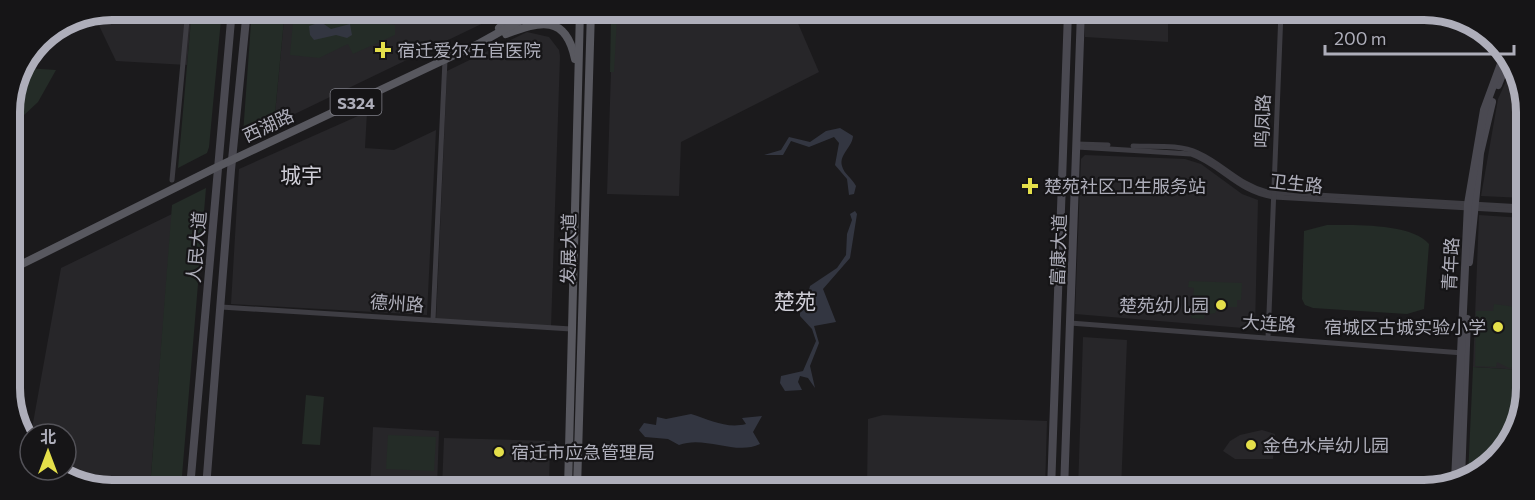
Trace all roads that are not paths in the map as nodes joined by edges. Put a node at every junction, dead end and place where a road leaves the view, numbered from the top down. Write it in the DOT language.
graph roads {
  1 [pos="187,20"];
  2 [pos="231,20"];
  3 [pos="246,20"];
  4 [pos="507,20"];
  5 [pos="522,20"];
  6 [pos="580,20"];
  7 [pos="591,20"];
  8 [pos="594,20"];
  9 [pos="1068,20"];
  10 [pos="1081,20"];
  11 [pos="1281,20"];
  12 [pos="591,29"];
  13 [pos="480,43"];
  14 [pos="445,60"];
  15 [pos="1502,63"];
  16 [pos="1505,69"];
  17 [pos="577,93"];
  18 [pos="222,119"];
  19 [pos="236,121"];
  20 [pos="1077,146"];
  21 [pos="232,160"];
  22 [pos="217,167"];
  23 [pos="172,180"];
  24 [pos="1274,195"];
  25 [pos="1471,207"];
  26 [pos="214,208"];
  27 [pos="227,209"];
  28 [pos="1516,209"];
  29 [pos="19,265"];
  30 [pos="221,307"];
  31 [pos="433,320"];
  32 [pos="1070,322"];
  33 [pos="572,329"];
  34 [pos="1268,338"];
  35 [pos="1464,353"];
  36 [pos="1461,472"];
  37 [pos="1455,474"];
  38 [pos="1052,480"];
  39 [pos="1064,480"];
  40 [pos="191,481"];
  41 [pos="207,481"];
  42 [pos="568,481"];
  43 [pos="577,481"];
  1 -- 23 [label="street"];
  2 -- 18 [label="street, 人民大道"];
  3 -- 19 [label="street, 人民大道"];
  4 -- 13 [label="main road"];
  5 -- 13 [label="main road, 西湖路 / S324"];
  6 -- 17 [label="main road, 发展大道"];
  7 -- 12 [label="main road, 发展大道"];
  8 -- 12 [label="main road"];
  9 -- 38 [label="street, 富康大道"];
  10 -- 20 [label="street, 富康大道"];
  11 -- 24 [label="street, 鸣凤路"];
  12 -- 43 [label="main road, 发展大道"];
  13 -- 14 [label="main road, 西湖路 / S324"];
  13 -- 17 [label="main road"];
  14 -- 21 [label="main road, 西湖路 / S324"];
  14 -- 31 [label="street"];
  15 -- 25 [label="street, 青年路"];
  16 -- 25 [label="street, 青年路"];
  17 -- 33 [label="main road, 发展大道"];
  18 -- 19 [label="street"];
  18 -- 22 [label="street, 人民大道"];
  19 -- 21 [label="street, 人民大道"];
  20 -- 24 [label="street, 卫生路"];
  20 -- 32 [label="street, 富康大道"];
  21 -- 22 [label="main road, 西湖路 / S324"];
  21 -- 27 [label="street, 人民大道"];
  22 -- 26 [label="street, 人民大道"];
  22 -- 29 [label="main road, 西湖路 / S324"];
  24 -- 25 [label="street, 卫生路"];
  24 -- 34 [label="street, 鸣凤路"];
  25 -- 28 [label="street, 卫生路"];
  25 -- 35 [label="street, 青年路"];
  26 -- 27 [label="street"];
  26 -- 40 [label="street, 人民大道"];
  27 -- 30 [label="street, 人民大道"];
  30 -- 31 [label="street, 德州路"];
  30 -- 41 [label="street, 人民大道"];
  31 -- 33 [label="street, 德州路"];
  32 -- 34 [label="street, 大连路"];
  32 -- 39 [label="street, 富康大道"];
  33 -- 42 [label="main road, 发展大道"];
  34 -- 35 [label="street, 大连路"];
  35 -- 36 [label="street, 青年路"];
  35 -- 37 [label="street, 青年路"];
}
